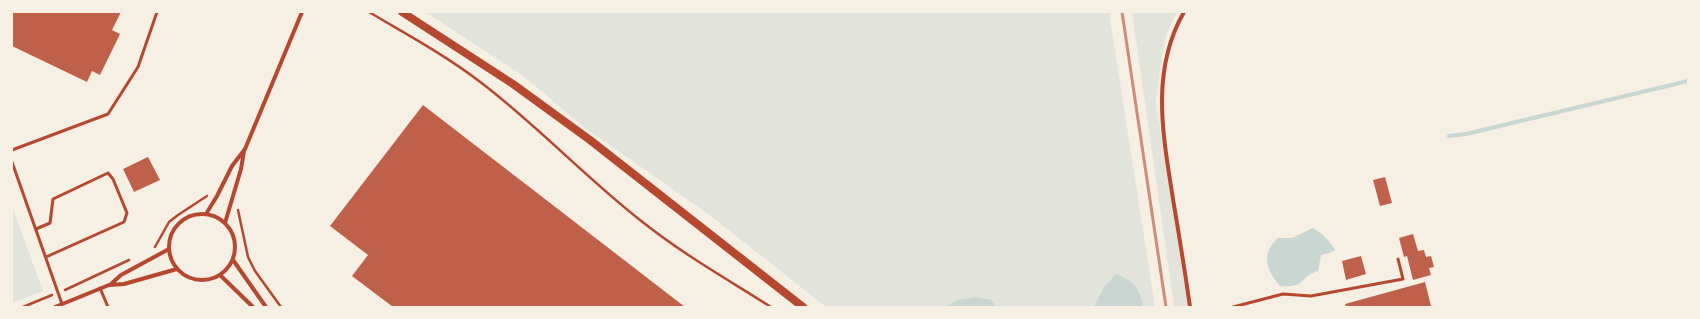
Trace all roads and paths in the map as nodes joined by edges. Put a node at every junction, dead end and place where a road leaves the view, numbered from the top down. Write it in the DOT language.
graph roads {
  1 [pos="157,12"];
  2 [pos="302,12"];
  3 [pos="369,12"];
  4 [pos="402,12"];
  5 [pos="1184,12"];
  6 [pos="245,149"];
  7 [pos="12,150"];
  8 [pos="12,162"];
  9 [pos="206,214"];
  10 [pos="225,223"];
  11 [pos="36,229"];
  12 [pos="169,249"];
  13 [pos="46,257"];
  14 [pos="1398,259"];
  15 [pos="233,260"];
  16 [pos="178,270"];
  17 [pos="220,275"];
  18 [pos="109,285"];
  19 [pos="100,288"];
  20 [pos="62,304"];
  21 [pos="55,307"];
  22 [pos="108,307"];
  23 [pos="253,307"];
  24 [pos="266,307"];
  25 [pos="771,307"];
  26 [pos="804,307"];
  27 [pos="1190,307"];
  28 [pos="1233,307"];
  1 -- 7 [label="lane"];
  2 -- 6 [label="street"];
  3 -- 25 [label="path"];
  4 -- 26 [label="main road"];
  5 -- 27 [label="street"];
  6 -- 9 [label="street"];
  6 -- 10 [label="street"];
  8 -- 11 [label="lane"];
  9 -- 10 [label="street"];
  9 -- 12 [label="street"];
  10 -- 15 [label="street"];
  11 -- 13 [label="lane"];
  11 -- 13 [label="lane"];
  12 -- 16 [label="street"];
  12 -- 18 [label="street"];
  13 -- 20 [label="lane"];
  14 -- 28 [label="lane"];
  15 -- 17 [label="street"];
  15 -- 24 [label="street"];
  16 -- 17 [label="street"];
  16 -- 18 [label="street"];
  17 -- 23 [label="street"];
  18 -- 19 [label="street"];
  19 -- 20 [label="street"];
  19 -- 22 [label="lane"];
  20 -- 21 [label="street"];
}
